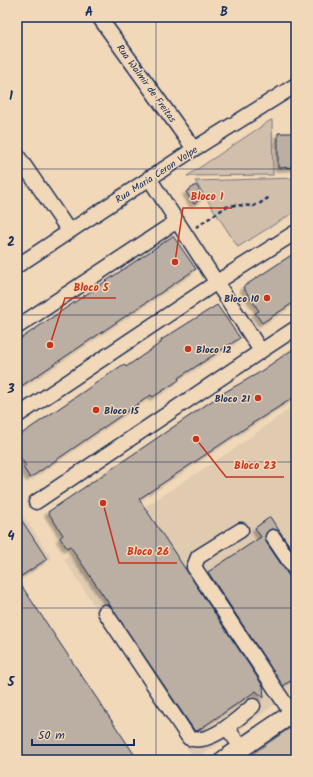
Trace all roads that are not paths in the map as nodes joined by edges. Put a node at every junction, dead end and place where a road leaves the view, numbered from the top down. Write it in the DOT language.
graph roads {
  1 [pos="98,17"];
  2 [pos="296,85"];
  3 [pos="194,149"];
  4 [pos="17,154"];
  5 [pos="149,178"];
  6 [pos="177,220"];
  7 [pos="69,230"];
  8 [pos="296,232"];
  9 [pos="17,266"];
  10 [pos="217,282"];
  11 [pos="17,326"];
  12 [pos="296,328"];
  13 [pos="261,351"];
  14 [pos="17,416"];
  15 [pos="36,502"];
  16 [pos="241,530"];
  17 [pos="273,537"];
  18 [pos="296,571"];
  19 [pos="105,612"];
  20 [pos="253,706"];
  21 [pos="294,712"];
  22 [pos="227,728"];
  23 [pos="242,748"];
  24 [pos="224,760"];
  1 -- 3 [label="street, Rua Walmir de Freitas"];
  2 -- 3 [label="street, Rua Maria Ceron Volpe"];
  3 -- 5 [label="street, Rua Maria Ceron Volpe"];
  4 -- 7 [label="street"];
  5 -- 6 [label="street"];
  5 -- 7 [label="street, Rua Maria Ceron Volpe"];
  6 -- 10 [label="street"];
  6 -- 11 [label="street"];
  7 -- 9 [label="street, Rua Maria Ceron Volpe"];
  8 -- 10 [label="street"];
  10 -- 13 [label="street"];
  10 -- 14 [label="street"];
  12 -- 13 [label="street"];
  13 -- 15 [label="street"];
  16 -- 21 [label="street"];
  17 -- 18 [label="street"];
  19 -- 22 [label="street"];
  20 -- 22 [label="street"];
  21 -- 23 [label="main road"];
  22 -- 23 [label="street"];
  23 -- 24 [label="main road"];
}
